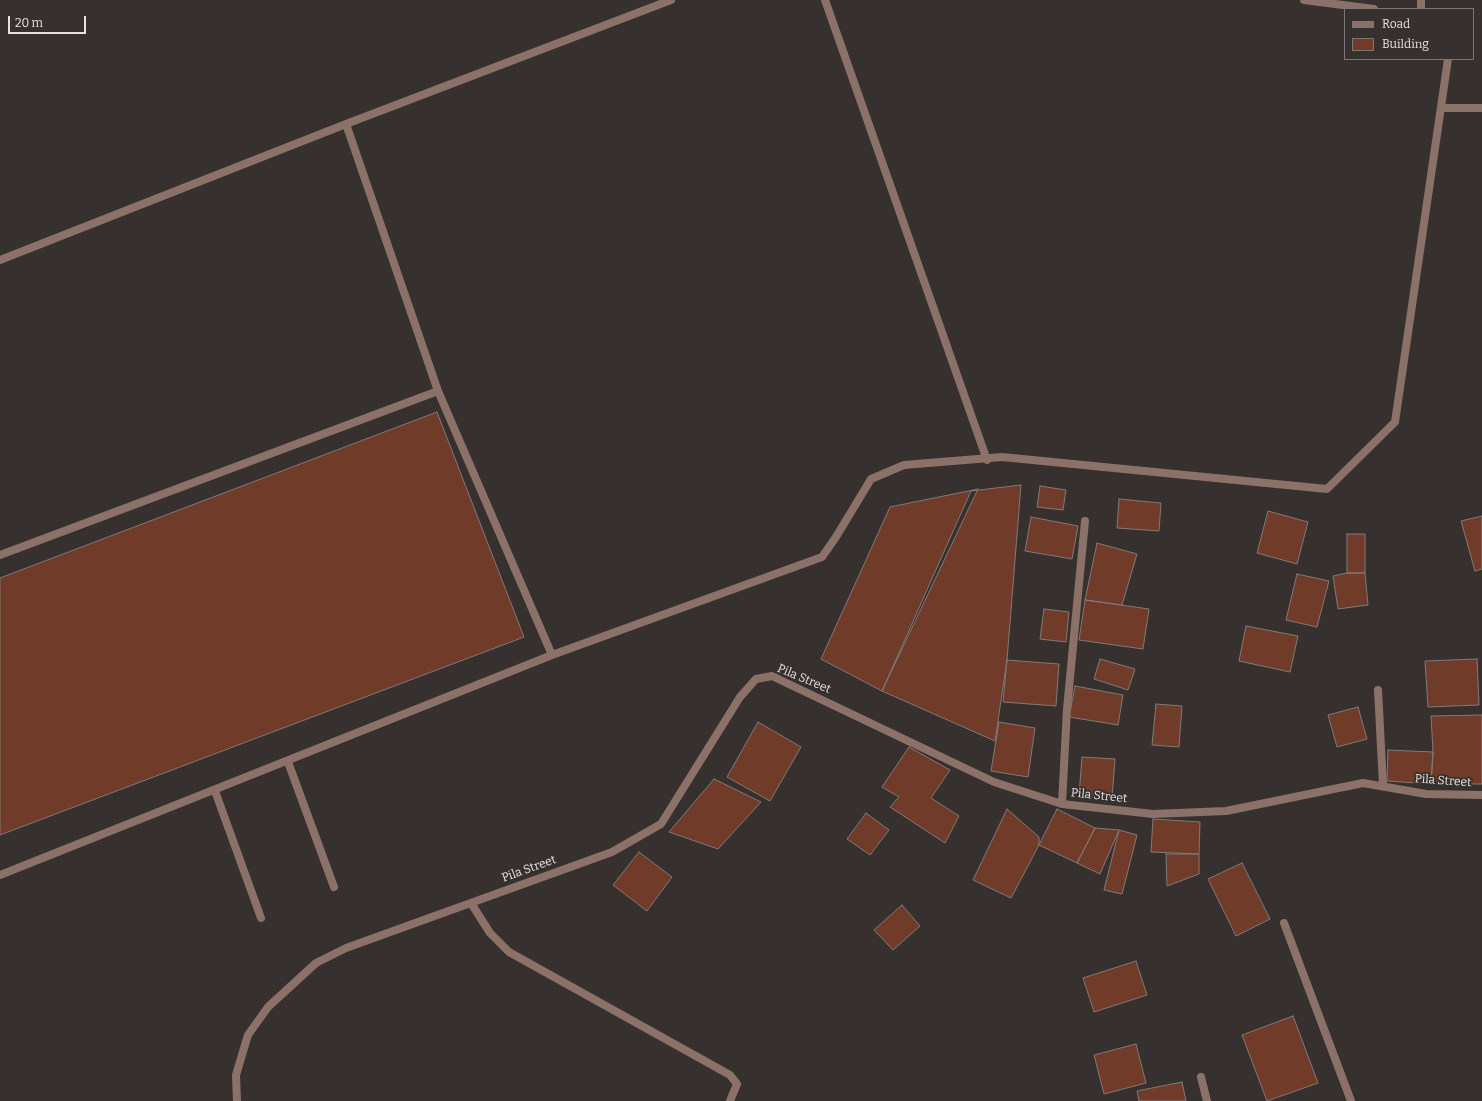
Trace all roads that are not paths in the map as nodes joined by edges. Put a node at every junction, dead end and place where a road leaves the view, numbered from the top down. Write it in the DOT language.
graph roads {
  1 [pos="671,0"];
  2 [pos="825,0"];
  3 [pos="1304,0"];
  4 [pos="1366,8"];
  5 [pos="1448,60"];
  6 [pos="1442,108"];
  7 [pos="1482,108"];
  8 [pos="346,124"];
  9 [pos="0,260"];
  10 [pos="438,390"];
  11 [pos="987,460"];
  12 [pos="1085,522"];
  13 [pos="0,555"];
  14 [pos="552,655"];
  15 [pos="1378,690"];
  16 [pos="288,762"];
  17 [pos="1383,785"];
  18 [pos="215,791"];
  19 [pos="1482,795"];
  20 [pos="1062,804"];
  21 [pos="0,875"];
  22 [pos="334,887"];
  23 [pos="471,903"];
  24 [pos="261,918"];
  25 [pos="1284,923"];
  26 [pos="1201,1077"];
  27 [pos="237,1101"];
  28 [pos="730,1101"];
  29 [pos="1207,1101"];
  30 [pos="1351,1101"];
  1 -- 8 [label="street"];
  2 -- 11 [label="street"];
  3 -- 4 [label="street"];
  5 -- 6 [label="street"];
  6 -- 7 [label="street"];
  6 -- 11 [label="street"];
  8 -- 9 [label="street"];
  8 -- 10 [label="street"];
  10 -- 13 [label="street"];
  10 -- 14 [label="street"];
  11 -- 14 [label="street"];
  12 -- 20 [label="street"];
  14 -- 16 [label="street"];
  15 -- 17 [label="street"];
  16 -- 18 [label="street"];
  16 -- 22 [label="street"];
  17 -- 19 [label="street, Pila Street"];
  17 -- 20 [label="street, Pila Street"];
  18 -- 21 [label="street"];
  18 -- 24 [label="street"];
  20 -- 23 [label="street, Pila Street"];
  23 -- 27 [label="street, Pila Street"];
  23 -- 28 [label="street"];
  25 -- 30 [label="street"];
  26 -- 29 [label="street"];
}
